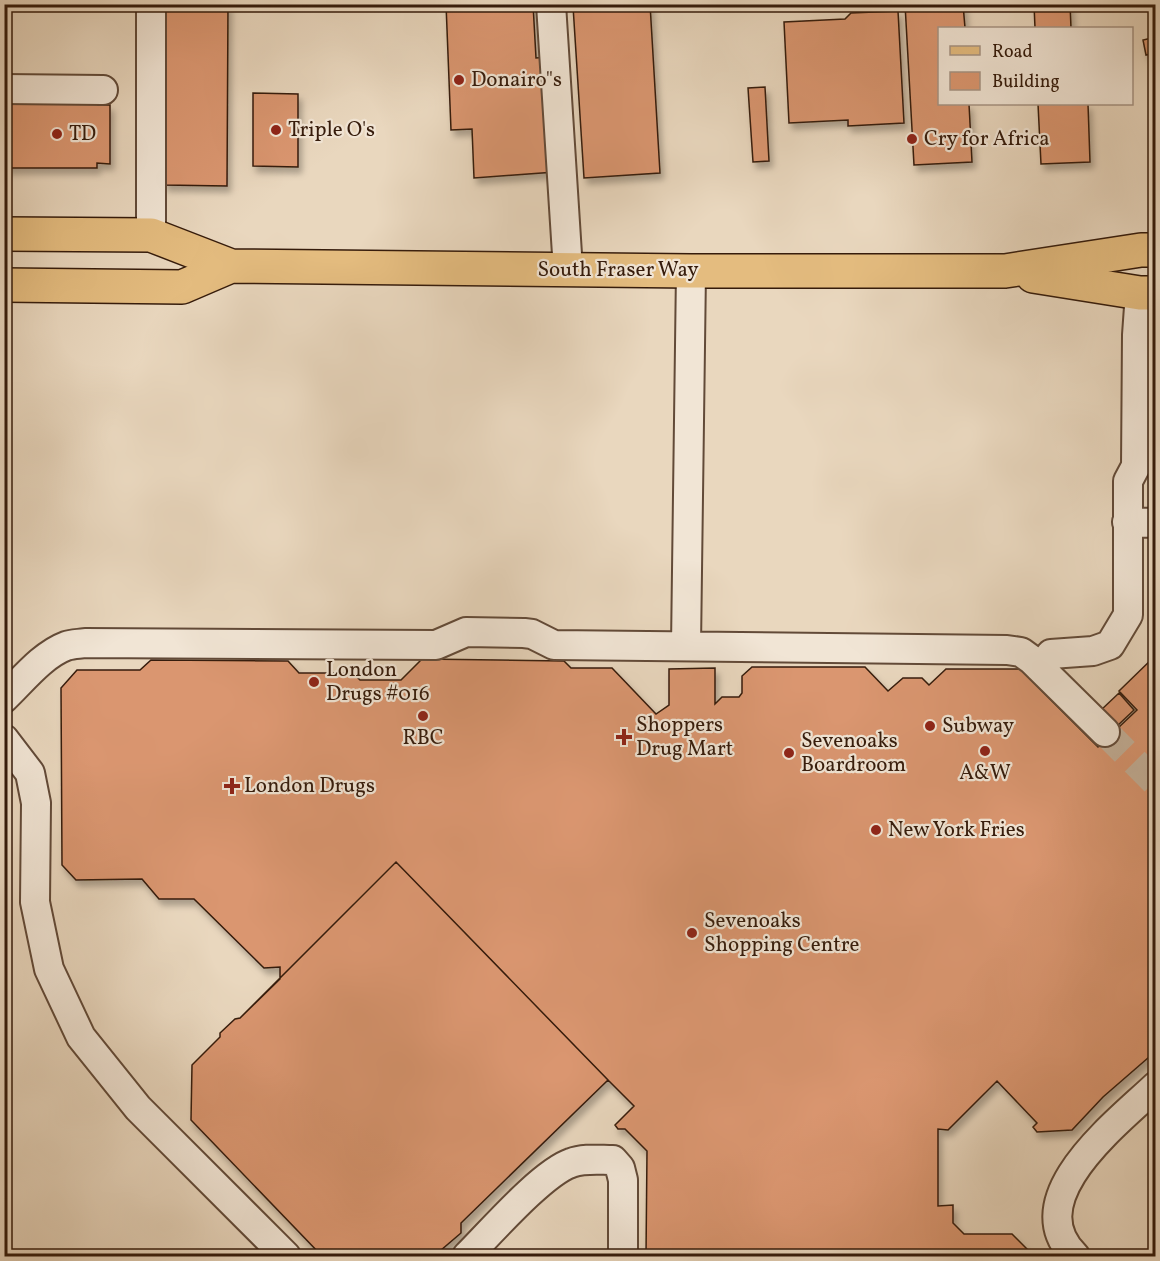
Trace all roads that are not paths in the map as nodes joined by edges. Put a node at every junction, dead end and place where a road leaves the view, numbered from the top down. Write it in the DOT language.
graph roads {
  1 [pos="151,4"];
  2 [pos="551,4"];
  3 [pos="4,89"];
  4 [pos="103,90"];
  5 [pos="4,216"];
  6 [pos="4,234"];
  7 [pos="50,234"];
  8 [pos="151,235"];
  9 [pos="1155,250"];
  10 [pos="231,266"];
  11 [pos="568,270"];
  12 [pos="691,271"];
  13 [pos="1005,271"];
  14 [pos="4,285"];
  15 [pos="52,285"];
  16 [pos="1148,293"];
  17 [pos="4,294"];
  18 [pos="1127,522"];
  19 [pos="1155,523"];
  20 [pos="686,646"];
  21 [pos="1040,668"];
  22 [pos="4,698"];
  23 [pos="1105,732"];
  24 [pos="4,739"];
  25 [pos="1155,1086"];
  26 [pos="286,1257"];
  27 [pos="467,1257"];
  28 [pos="623,1257"];
  29 [pos="1075,1257"];
  1 -- 8 [label="lane"];
  2 -- 11 [label="lane"];
  3 -- 4 [label="lane"];
  5 -- 7 [label="main road"];
  6 -- 7 [label="main road, South Fraser Way"];
  7 -- 8 [label="main road, South Fraser Way"];
  8 -- 10 [label="main road, South Fraser Way"];
  9 -- 13 [label="main road, South Fraser Way"];
  10 -- 11 [label="main road, South Fraser Way"];
  10 -- 15 [label="main road, South Fraser Way"];
  11 -- 12 [label="main road, South Fraser Way"];
  12 -- 13 [label="main road, South Fraser Way"];
  12 -- 20 [label="lane"];
  13 -- 16 [label="main road, South Fraser Way"];
  14 -- 15 [label="main road, South Fraser Way"];
  15 -- 17 [label="main road"];
  16 -- 18 [label="lane"];
  18 -- 19 [label="lane"];
  18 -- 21 [label="lane"];
  20 -- 21 [label="lane"];
  20 -- 22 [label="lane"];
  21 -- 23 [label="lane"];
  24 -- 26 [label="lane"];
  25 -- 29 [label="lane"];
  27 -- 28 [label="lane"];
}
